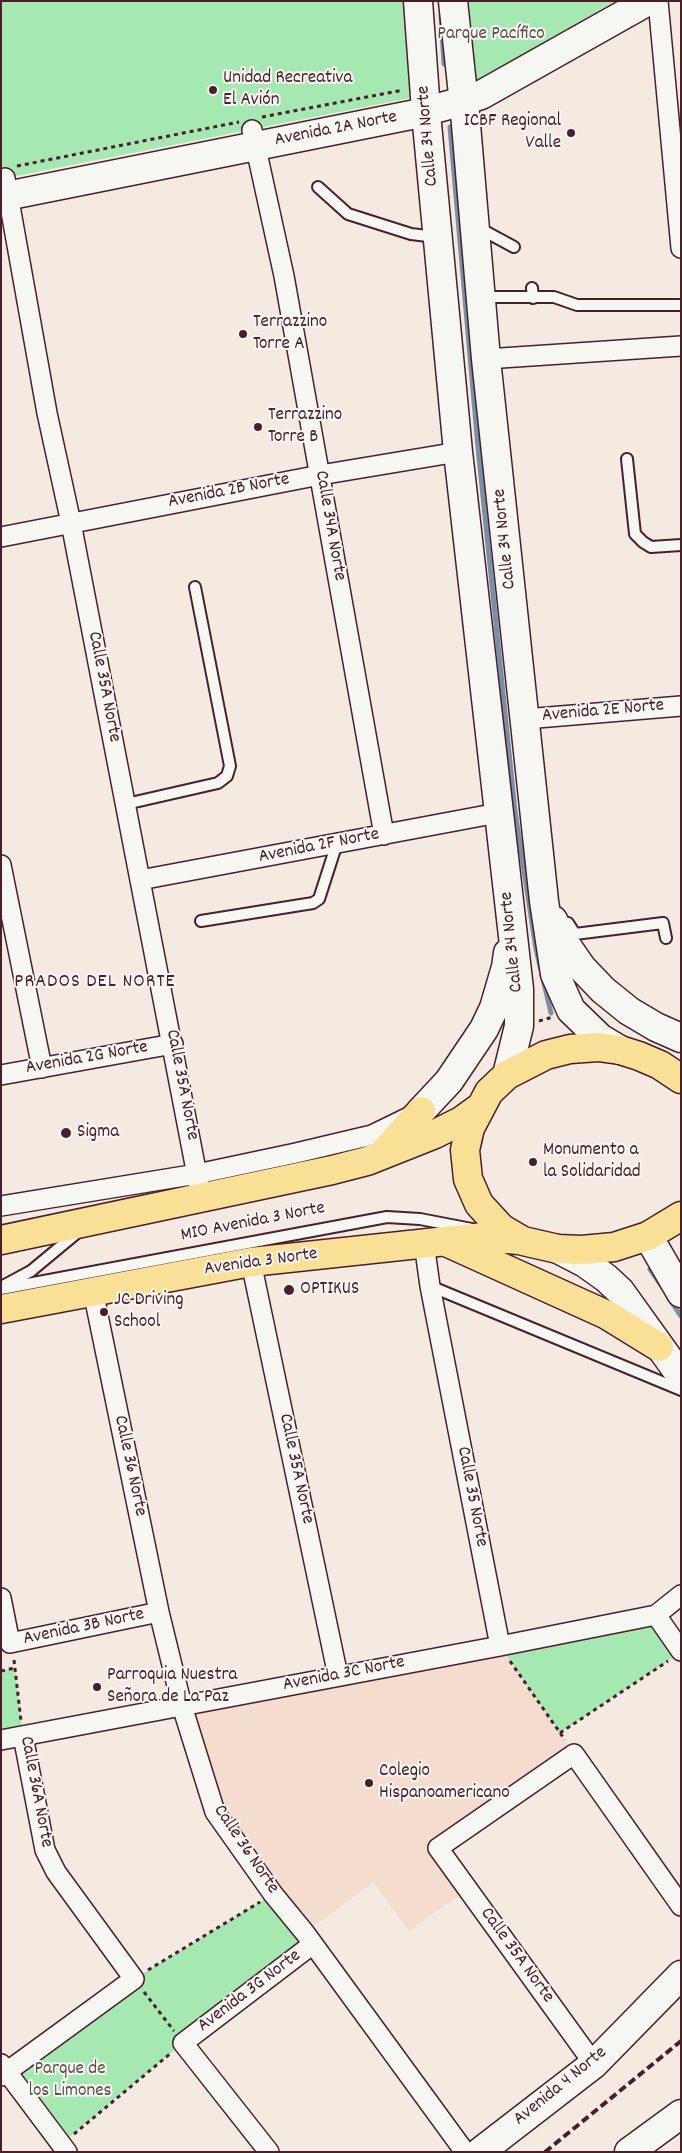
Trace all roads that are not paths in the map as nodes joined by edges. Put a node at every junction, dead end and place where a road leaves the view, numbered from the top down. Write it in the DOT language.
graph roads {
  1 [pos="418,1"];
  2 [pos="452,1"];
  3 [pos="616,1"];
  4 [pos="648,1"];
  5 [pos="658,1"];
  6 [pos="463,93"];
  7 [pos="418,98"];
  8 [pos="252,129"];
  9 [pos="5,183"];
  10 [pos="678,185"];
  11 [pos="318,187"];
  12 [pos="474,226"];
  13 [pos="438,238"];
  14 [pos="514,247"];
  15 [pos="681,248"];
  16 [pos="481,297"];
  17 [pos="681,305"];
  18 [pos="681,346"];
  19 [pos="486,359"];
  20 [pos="458,452"];
  21 [pos="627,459"];
  22 [pos="320,475"];
  23 [pos="71,523"];
  24 [pos="1,538"];
  25 [pos="681,545"];
  26 [pos="195,587"];
  27 [pos="681,706"];
  28 [pos="525,719"];
  29 [pos="126,804"];
  30 [pos="498,813"];
  31 [pos="384,835"];
  32 [pos="337,843"];
  33 [pos="1,865"];
  34 [pos="140,880"];
  35 [pos="550,900"];
  36 [pos="201,920"];
  37 [pos="512,924"];
  38 [pos="666,938"];
  39 [pos="681,1038"];
  40 [pos="173,1044"];
  41 [pos="620,1050"];
  42 [pos="42,1068"];
  43 [pos="676,1074"];
  44 [pos="1,1075"];
  45 [pos="507,1075"];
  46 [pos="479,1108"];
  47 [pos="421,1111"];
  48 [pos="380,1157"];
  49 [pos="199,1185"];
  50 [pos="1,1206"];
  51 [pos="681,1216"];
  52 [pos="91,1222"];
  53 [pos="648,1236"];
  54 [pos="518,1238"];
  55 [pos="1,1240"];
  56 [pos="434,1242"];
  57 [pos="558,1249"];
  58 [pos="251,1262"];
  59 [pos="430,1286"];
  60 [pos="1,1288"];
  61 [pos="93,1291"];
  62 [pos="681,1293"];
  63 [pos="1,1309"];
  64 [pos="659,1347"];
  65 [pos="681,1376"];
  66 [pos="681,1390"];
  67 [pos="681,1595"];
  68 [pos="1,1598"];
  69 [pos="159,1612"];
  70 [pos="656,1615"];
  71 [pos="500,1646"];
  72 [pos="677,1654"];
  73 [pos="338,1676"];
  74 [pos="182,1706"];
  75 [pos="23,1736"];
  76 [pos="1,1740"];
  77 [pos="681,1906"];
  78 [pos="313,1944"];
  79 [pos="681,1975"];
  80 [pos="594,2064"];
  81 [pos="4,2071"];
  82 [pos="681,2114"];
  83 [pos="64,2148"];
  84 [pos="269,2152"];
  85 [pos="465,2152"];
  86 [pos="480,2152"];
  87 [pos="629,2152"];
  1 -- 7 [label="main road, Calle 34 Norte"];
  2 -- 6 [label="main road, Calle 34 Norte"];
  3 -- 6 [label="main road, Avenida 2A Norte"];
  4 -- 6 [label="main road, Avenida 2A Norte"];
  5 -- 10 [label="street"];
  6 -- 7 [label="main road, Avenida 2A Norte"];
  6 -- 12 [label="main road, Calle 34 Norte"];
  7 -- 8 [label="main road, Avenida 2A Norte"];
  7 -- 13 [label="main road, Calle 34 Norte"];
  8 -- 9 [label="main road, Avenida 2A Norte"];
  8 -- 22 [label="street, Calle 34A Norte"];
  9 -- 23 [label="street, Calle 35A Norte"];
  10 -- 15 [label="street"];
  11 -- 13 [label="lane"];
  12 -- 14 [label="lane"];
  12 -- 16 [label="main road, Calle 34 Norte"];
  13 -- 20 [label="main road, Calle 34 Norte"];
  16 -- 17 [label="lane"];
  16 -- 19 [label="main road, Calle 34 Norte"];
  18 -- 19 [label="street"];
  19 -- 28 [label="main road, Calle 34 Norte"];
  20 -- 22 [label="street, Avenida 2B Norte"];
  20 -- 30 [label="main road, Calle 34 Norte"];
  21 -- 25 [label="lane"];
  22 -- 23 [label="street, Avenida 2B Norte"];
  22 -- 31 [label="street, Calle 34A Norte"];
  23 -- 24 [label="street, Avenida 2B Norte"];
  23 -- 29 [label="street, Calle 35A Norte"];
  26 -- 29 [label="lane"];
  27 -- 28 [label="street, Avenida 2E Norte"];
  28 -- 35 [label="main road, Calle 34 Norte"];
  29 -- 34 [label="street, Calle 35A Norte"];
  30 -- 31 [label="street, Avenida 2F Norte"];
  30 -- 37 [label="main road, Calle 34 Norte"];
  31 -- 32 [label="street, Avenida 2F Norte"];
  32 -- 34 [label="street, Avenida 2F Norte"];
  32 -- 36 [label="lane"];
  33 -- 42 [label="street"];
  34 -- 40 [label="street, Calle 35A Norte"];
  35 -- 38 [label="lane"];
  35 -- 39 [label="main road"];
  35 -- 41 [label="main road, Calle 34 Norte"];
  37 -- 45 [label="main road, Calle 34 Norte"];
  37 -- 47 [label="main road"];
  40 -- 42 [label="street, Avenida 2G Norte"];
  40 -- 49 [label="street, Calle 35A Norte"];
  41 -- 43 [label="main road"];
  41 -- 45 [label="main road"];
  42 -- 44 [label="street, Avenida 2G Norte"];
  45 -- 46 [label="main road"];
  46 -- 48 [label="main road"];
  46 -- 54 [label="main road"];
  47 -- 48 [label="main road"];
  47 -- 49 [label="street"];
  48 -- 49 [label="main road"];
  49 -- 50 [label="street"];
  49 -- 52 [label="main road"];
  51 -- 53 [label="main road, Avenida 3 Norte"];
  52 -- 55 [label="main road"];
  52 -- 60 [label="lane, MIO Avenida 3 Norte"];
  53 -- 57 [label="main road, Avenida 3 Norte"];
  53 -- 62 [label="main road"];
  54 -- 56 [label="main road, Avenida 3 Norte"];
  54 -- 57 [label="main road, Avenida 3 Norte"];
  54 -- 60 [label="lane, MIO Avenida 3 Norte"];
  56 -- 58 [label="main road, Avenida 3 Norte"];
  56 -- 59 [label="street, Calle 35 Norte"];
  56 -- 64 [label="main road"];
  57 -- 64 [label="main road"];
  58 -- 61 [label="main road, Avenida 3 Norte"];
  58 -- 73 [label="street, Calle 35A Norte"];
  59 -- 66 [label="lane"];
  59 -- 71 [label="street, Calle 35 Norte"];
  61 -- 63 [label="main road, Avenida 3 Norte"];
  61 -- 69 [label="street, Calle 36 Norte"];
  64 -- 65 [label="main road"];
  67 -- 70 [label="street, Avenida 3C Norte"];
  68 -- 69 [label="street, Avenida 3B Norte"];
  69 -- 74 [label="street, Calle 36 Norte"];
  70 -- 71 [label="street, Avenida 3C Norte"];
  70 -- 72 [label="street"];
  71 -- 73 [label="street, Avenida 3C Norte"];
  73 -- 74 [label="street, Avenida 3C Norte"];
  74 -- 75 [label="street, Avenida 3C Norte"];
  74 -- 78 [label="street, Calle 36 Norte"];
  75 -- 76 [label="street, Avenida 3C Norte"];
  75 -- 81 [label="street, Calle 36A Norte"];
  77 -- 80 [label="street, Calle 35A Norte"];
  78 -- 84 [label="street, Avenida 3G Norte"];
  78 -- 85 [label="street, Calle 36 Norte"];
  79 -- 80 [label="main road, Avenida 4 Norte"];
  80 -- 86 [label="main road, Avenida 4 Norte"];
  81 -- 83 [label="street"];
  82 -- 87 [label="main road"];
}
